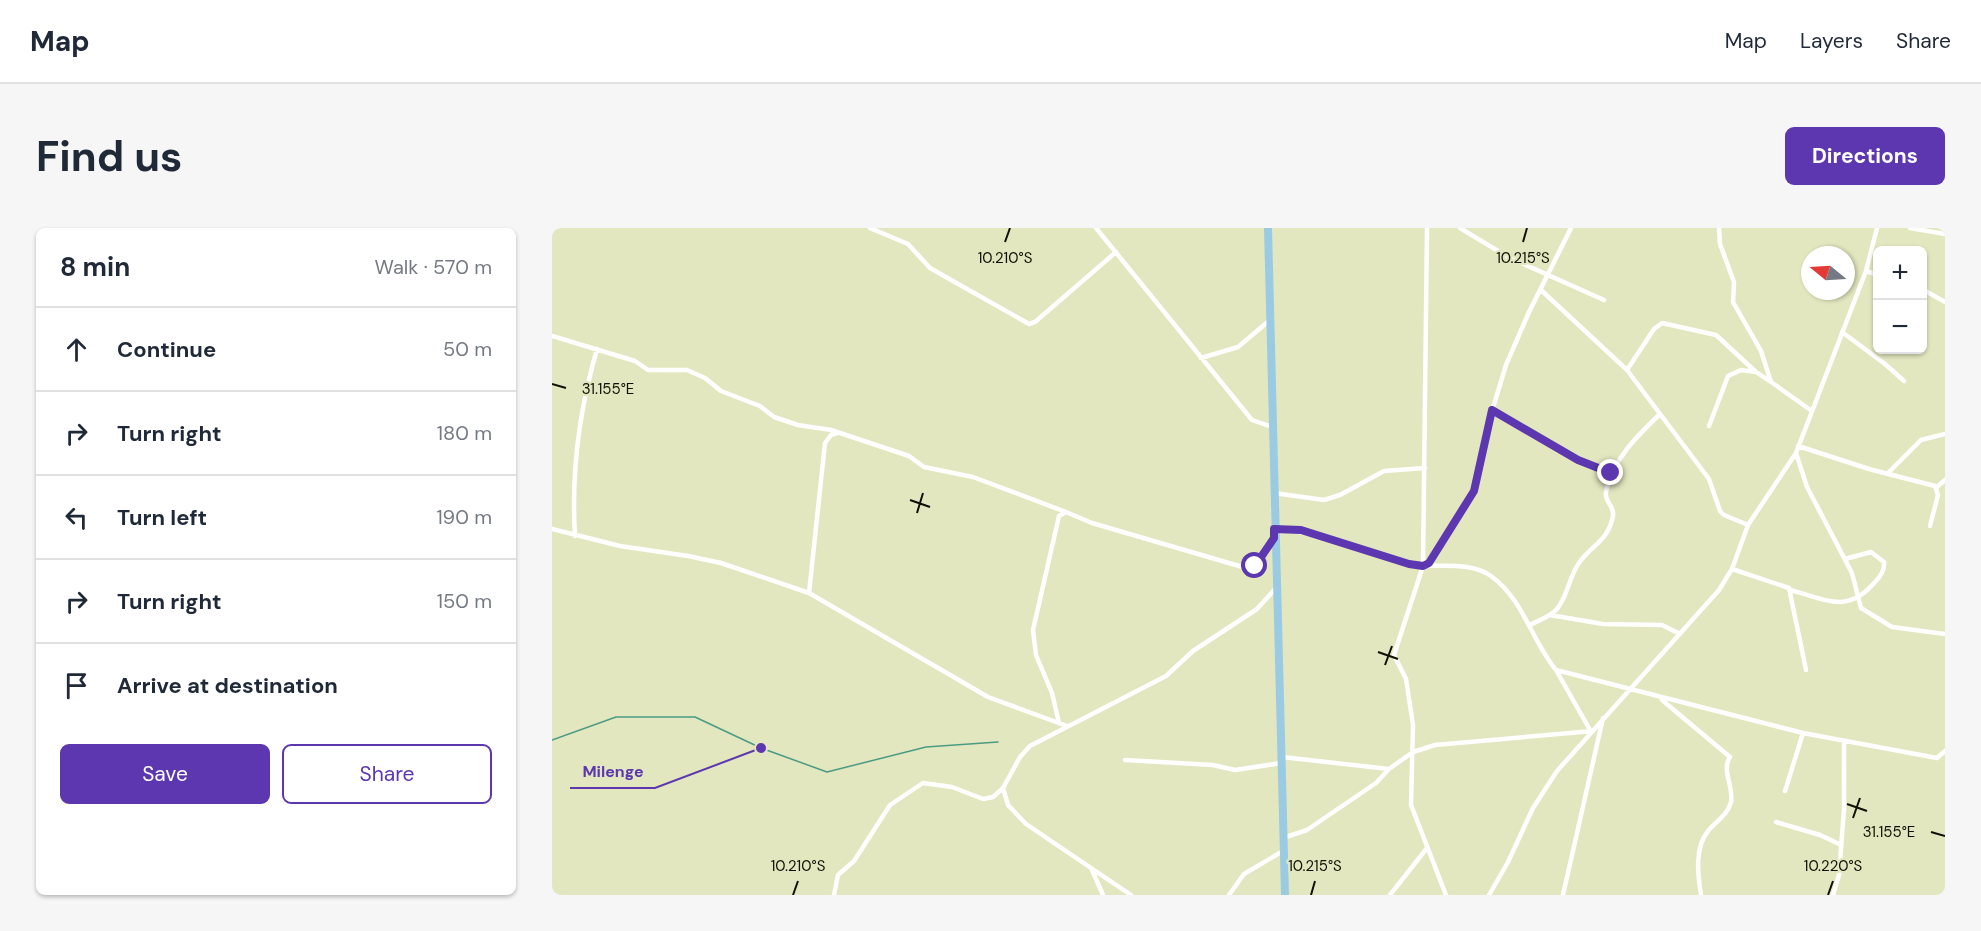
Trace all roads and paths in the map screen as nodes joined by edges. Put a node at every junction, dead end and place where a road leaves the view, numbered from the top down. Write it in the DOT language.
graph roads {
  1 [pos="870,228"];
  2 [pos="1096,228"];
  3 [pos="1268,228"];
  4 [pos="1427,228"];
  5 [pos="1460,228"];
  6 [pos="1571,228"];
  7 [pos="1719,228"];
  8 [pos="1877,228"];
  9 [pos="1910,228"];
  10 [pos="1945,234"];
  11 [pos="1116,252"];
  12 [pos="1866,272"];
  13 [pos="1873,274"];
  14 [pos="1547,275"];
  15 [pos="1541,290"];
  16 [pos="1927,291"];
  17 [pos="1604,300"];
  18 [pos="1945,302"];
  19 [pos="1270,320"];
  20 [pos="1842,332"];
  21 [pos="552,336"];
  22 [pos="597,350"];
  23 [pos="1201,358"];
  24 [pos="1627,370"];
  25 [pos="1755,372"];
  26 [pos="1904,381"];
  27 [pos="1772,382"];
  28 [pos="1492,410"];
  29 [pos="1812,411"];
  30 [pos="1660,414"];
  31 [pos="1709,426"];
  32 [pos="1272,427"];
  33 [pos="837,433"];
  34 [pos="1945,434"];
  35 [pos="1798,446"];
  36 [pos="1796,453"];
  37 [pos="1425,468"];
  38 [pos="1612,473"];
  39 [pos="1888,473"];
  40 [pos="1945,480"];
  41 [pos="1937,487"];
  42 [pos="1273,493"];
  43 [pos="1066,512"];
  44 [pos="1748,525"];
  45 [pos="1930,526"];
  46 [pos="1274,529"];
  47 [pos="552,530"];
  48 [pos="575,536"];
  49 [pos="1274,538"];
  50 [pos="1845,559"];
  51 [pos="1423,566"];
  52 [pos="1732,569"];
  53 [pos="1275,589"];
  54 [pos="1790,590"];
  55 [pos="809,593"];
  56 [pos="1857,599"];
  57 [pos="1550,615"];
  58 [pos="1530,625"];
  59 [pos="1680,634"];
  60 [pos="1945,634"];
  61 [pos="1556,670"];
  62 [pos="1806,670"];
  63 [pos="1629,690"];
  64 [pos="1660,698"];
  65 [pos="1603,718"];
  66 [pos="1059,723"];
  67 [pos="1067,726"];
  68 [pos="1592,730"];
  69 [pos="1803,733"];
  70 [pos="1844,741"];
  71 [pos="1945,751"];
  72 [pos="1413,752"];
  73 [pos="1125,760"];
  74 [pos="1281,760"];
  75 [pos="1389,768"];
  76 [pos="1003,788"];
  77 [pos="1785,791"];
  78 [pos="1776,822"];
  79 [pos="1283,838"];
  80 [pos="1839,844"];
  81 [pos="1427,848"];
  82 [pos="1283,851"];
  83 [pos="1090,867"];
  84 [pos="834,895"];
  85 [pos="1103,895"];
  86 [pos="1131,895"];
  87 [pos="1228,895"];
  88 [pos="1284,895"];
  89 [pos="1390,895"];
  90 [pos="1446,895"];
  91 [pos="1489,895"];
  92 [pos="1563,895"];
  93 [pos="1701,895"];
  94 [pos="1833,895"];
  1 -- 11 [label="street"];
  2 -- 11 [label="street"];
  3 -- 19 [label="main road"];
  4 -- 37 [label="street"];
  5 -- 14 [label="street"];
  6 -- 14 [label="street"];
  7 -- 27 [label="street"];
  8 -- 12 [label="street"];
  9 -- 10 [label="street"];
  11 -- 23 [label="street"];
  12 -- 13 [label="street"];
  12 -- 20 [label="street"];
  14 -- 15 [label="street"];
  14 -- 17 [label="street"];
  15 -- 24 [label="street"];
  15 -- 28 [label="street"];
  16 -- 18 [label="street"];
  19 -- 23 [label="street"];
  19 -- 32 [label="main road"];
  20 -- 26 [label="street"];
  20 -- 29 [label="street"];
  21 -- 22 [label="street"];
  22 -- 33 [label="street"];
  22 -- 48 [label="street"];
  23 -- 32 [label="street"];
  24 -- 25 [label="street"];
  24 -- 30 [label="street"];
  25 -- 27 [label="street"];
  25 -- 31 [label="street"];
  27 -- 29 [label="street"];
  28 -- 38 [label="street"];
  28 -- 51 [label="street"];
  29 -- 35 [label="street"];
  30 -- 38 [label="street"];
  30 -- 44 [label="street"];
  32 -- 42 [label="main road"];
  33 -- 43 [label="street"];
  33 -- 55 [label="street"];
  34 -- 39 [label="street"];
  35 -- 36 [label="street"];
  35 -- 39 [label="street"];
  36 -- 44 [label="street"];
  36 -- 50 [label="street"];
  37 -- 42 [label="street"];
  37 -- 51 [label="street"];
  38 -- 57 [label="street"];
  39 -- 41 [label="street"];
  40 -- 41 [label="street"];
  41 -- 45 [label="street"];
  42 -- 46 [label="main road"];
  43 -- 49 [label="street"];
  43 -- 66 [label="street"];
  44 -- 52 [label="street"];
  46 -- 49 [label="main road"];
  46 -- 51 [label="street"];
  47 -- 48 [label="street"];
  48 -- 55 [label="street"];
  49 -- 53 [label="main road"];
  50 -- 56 [label="street"];
  50 -- 56 [label="street"];
  51 -- 58 [label="street"];
  51 -- 72 [label="street"];
  52 -- 54 [label="street"];
  52 -- 59 [label="street"];
  53 -- 67 [label="street"];
  53 -- 74 [label="main road"];
  54 -- 56 [label="street"];
  54 -- 62 [label="street"];
  55 -- 66 [label="street"];
  56 -- 60 [label="street"];
  57 -- 58 [label="street"];
  57 -- 59 [label="street"];
  58 -- 61 [label="street"];
  59 -- 63 [label="street"];
  61 -- 63 [label="street"];
  61 -- 68 [label="street"];
  63 -- 64 [label="street"];
  63 -- 65 [label="street"];
  64 -- 69 [label="street"];
  64 -- 93 [label="street"];
  65 -- 68 [label="street"];
  65 -- 92 [label="street"];
  66 -- 67 [label="street"];
  67 -- 76 [label="street"];
  68 -- 72 [label="street"];
  68 -- 91 [label="street"];
  69 -- 70 [label="street"];
  69 -- 77 [label="street"];
  70 -- 71 [label="street"];
  70 -- 80 [label="street"];
  72 -- 75 [label="street"];
  72 -- 81 [label="street"];
  73 -- 74 [label="street"];
  74 -- 75 [label="street"];
  74 -- 79 [label="main road"];
  75 -- 79 [label="street"];
  76 -- 83 [label="street"];
  76 -- 84 [label="street"];
  78 -- 80 [label="street"];
  79 -- 82 [label="main road"];
  80 -- 94 [label="street"];
  81 -- 89 [label="street"];
  81 -- 90 [label="street"];
  82 -- 87 [label="street"];
  82 -- 88 [label="main road"];
  83 -- 85 [label="street"];
  83 -- 86 [label="street"];
}
